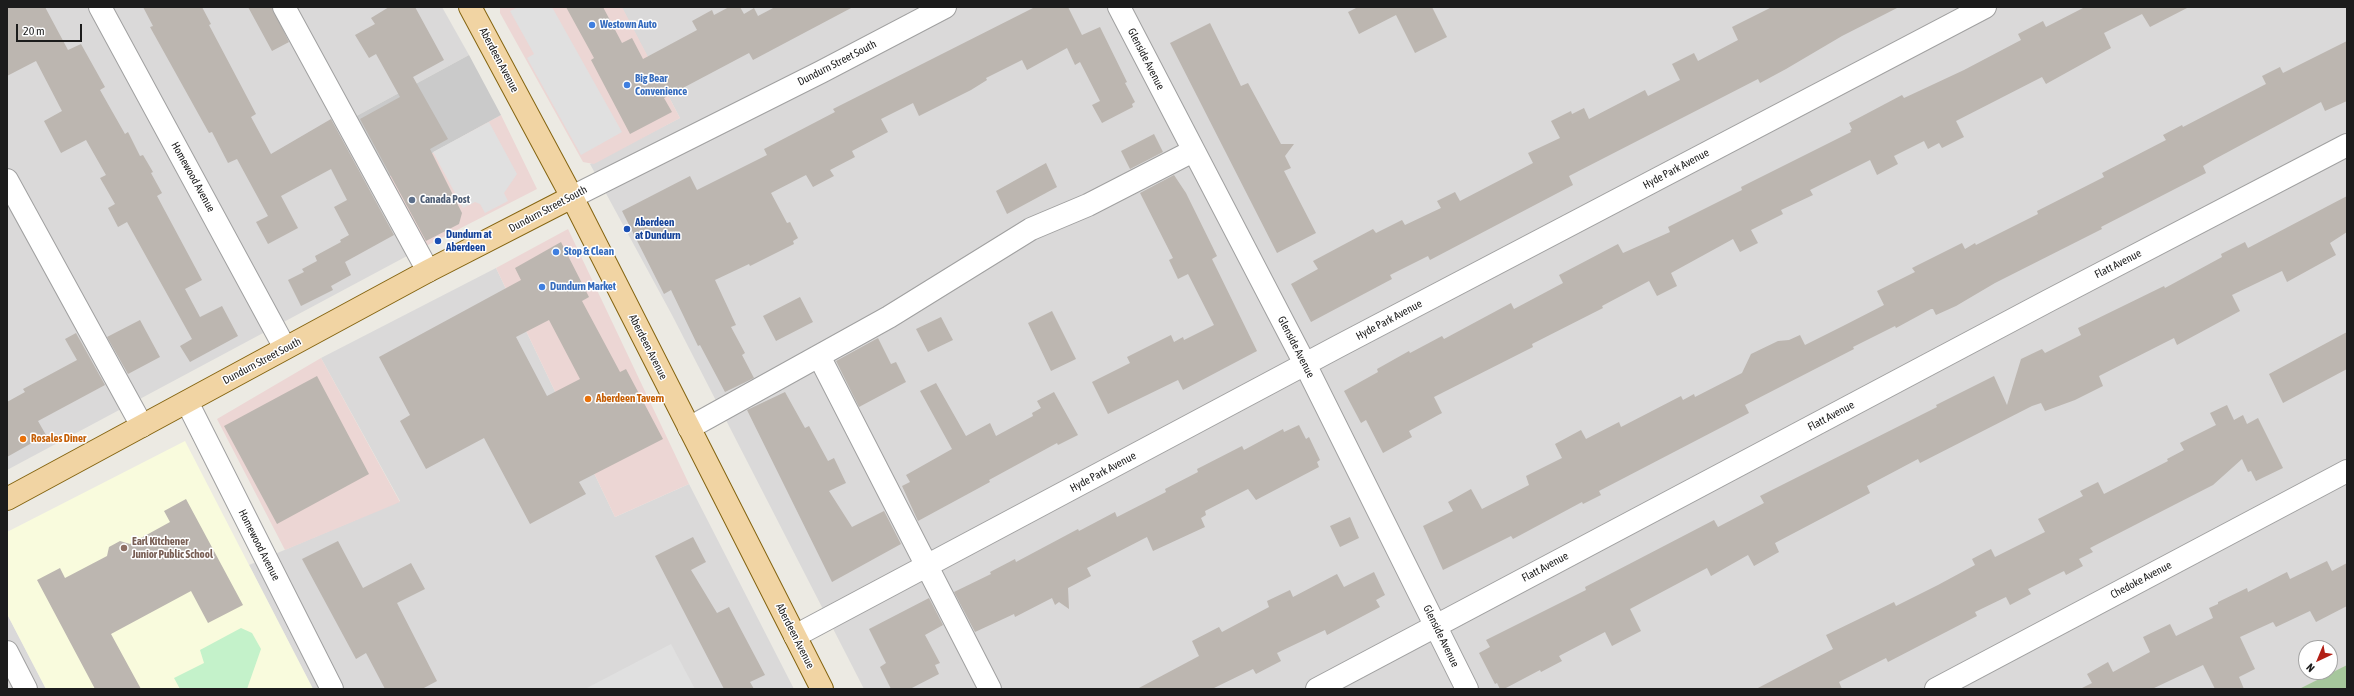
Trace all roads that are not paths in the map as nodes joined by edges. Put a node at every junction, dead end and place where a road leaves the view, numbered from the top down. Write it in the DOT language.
graph roads {
  1 [pos="100,7"];
  2 [pos="284,7"];
  3 [pos="470,7"];
  4 [pos="945,7"];
  5 [pos="1119,7"];
  6 [pos="1985,7"];
  7 [pos="2347,145"];
  8 [pos="1193,151"];
  9 [pos="7,180"];
  10 [pos="572,197"];
  11 [pos="428,271"];
  12 [pos="285,348"];
  13 [pos="819,356"];
  14 [pos="1305,364"];
  15 [pos="187,402"];
  16 [pos="142,426"];
  17 [pos="689,428"];
  18 [pos="2347,471"];
  19 [pos="7,499"];
  20 [pos="928,566"];
  21 [pos="1436,626"];
  22 [pos="795,636"];
  23 [pos="7,652"];
  24 [pos="26,689"];
  25 [pos="332,689"];
  26 [pos="822,689"];
  27 [pos="990,689"];
  28 [pos="1317,689"];
  29 [pos="1467,689"];
  30 [pos="1936,689"];
  1 -- 12 [label="street, Homewood Avenue"];
  2 -- 11 [label="street"];
  3 -- 10 [label="main road, Aberdeen Avenue"];
  4 -- 10 [label="street, Dundurn Street South"];
  5 -- 8 [label="street, Glenside Avenue"];
  6 -- 14 [label="street, Hyde Park Avenue"];
  7 -- 21 [label="street, Flatt Avenue"];
  8 -- 13 [label="street"];
  8 -- 14 [label="street, Glenside Avenue"];
  9 -- 16 [label="street"];
  10 -- 11 [label="main road, Dundurn Street South"];
  10 -- 17 [label="main road, Aberdeen Avenue"];
  11 -- 12 [label="main road, Dundurn Street South"];
  12 -- 15 [label="main road, Dundurn Street South"];
  13 -- 17 [label="street"];
  13 -- 20 [label="street"];
  14 -- 20 [label="street, Hyde Park Avenue"];
  14 -- 21 [label="street, Glenside Avenue"];
  15 -- 16 [label="main road, Dundurn Street South"];
  15 -- 25 [label="street, Homewood Avenue"];
  16 -- 19 [label="main road, Dundurn Street South"];
  17 -- 22 [label="main road, Aberdeen Avenue"];
  18 -- 30 [label="street, Chedoke Avenue"];
  20 -- 22 [label="street, Hyde Park Avenue"];
  20 -- 27 [label="street"];
  21 -- 28 [label="street, Flatt Avenue"];
  21 -- 29 [label="street, Glenside Avenue"];
  22 -- 26 [label="main road, Aberdeen Avenue"];
  23 -- 24 [label="street"];
}
